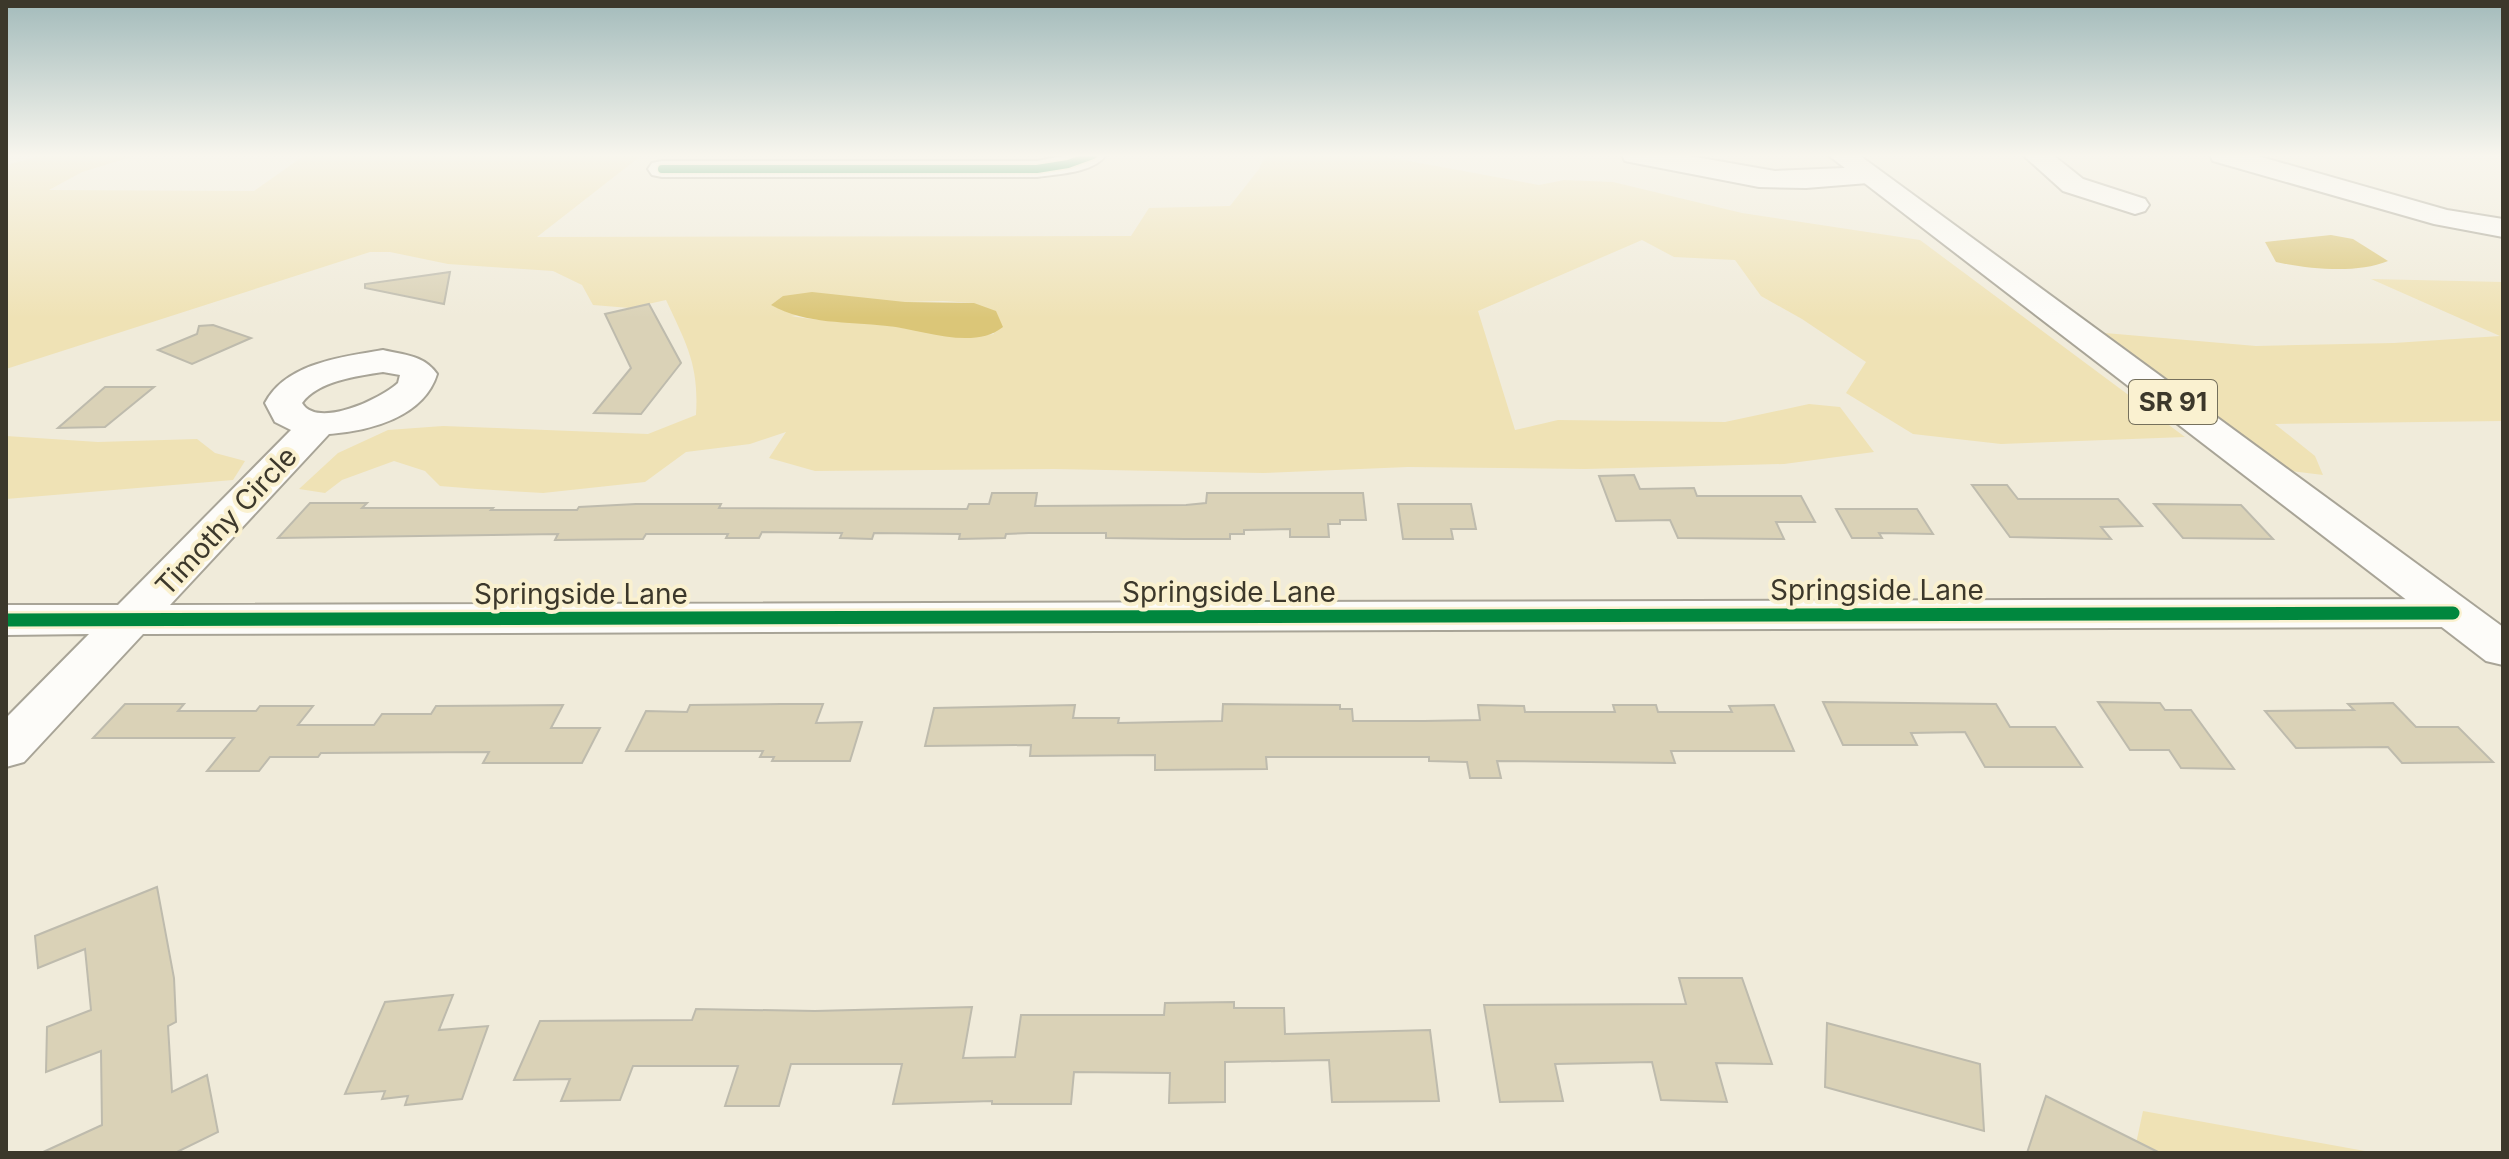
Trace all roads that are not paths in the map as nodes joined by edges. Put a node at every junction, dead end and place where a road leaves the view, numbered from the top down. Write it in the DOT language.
graph roads {
  1 [pos="1913,209"];
  2 [pos="2413,209"];
  3 [pos="2503,228"];
  4 [pos="319,423"];
  5 [pos="2453,613"];
  6 [pos="133,619"];
  7 [pos="6,620"];
  8 [pos="2503,650"];
  9 [pos="6,749"];
  1 -- 5 [label="street, SR 91"];
  2 -- 3 [label="street"];
  4 -- 6 [label="street, Timothy Circle"];
  5 -- 6 [label="street, Springside Lane"];
  5 -- 8 [label="street, SR 91"];
  6 -- 7 [label="street, Springside Lane"];
  6 -- 9 [label="street, Timothy Circle"];
}
